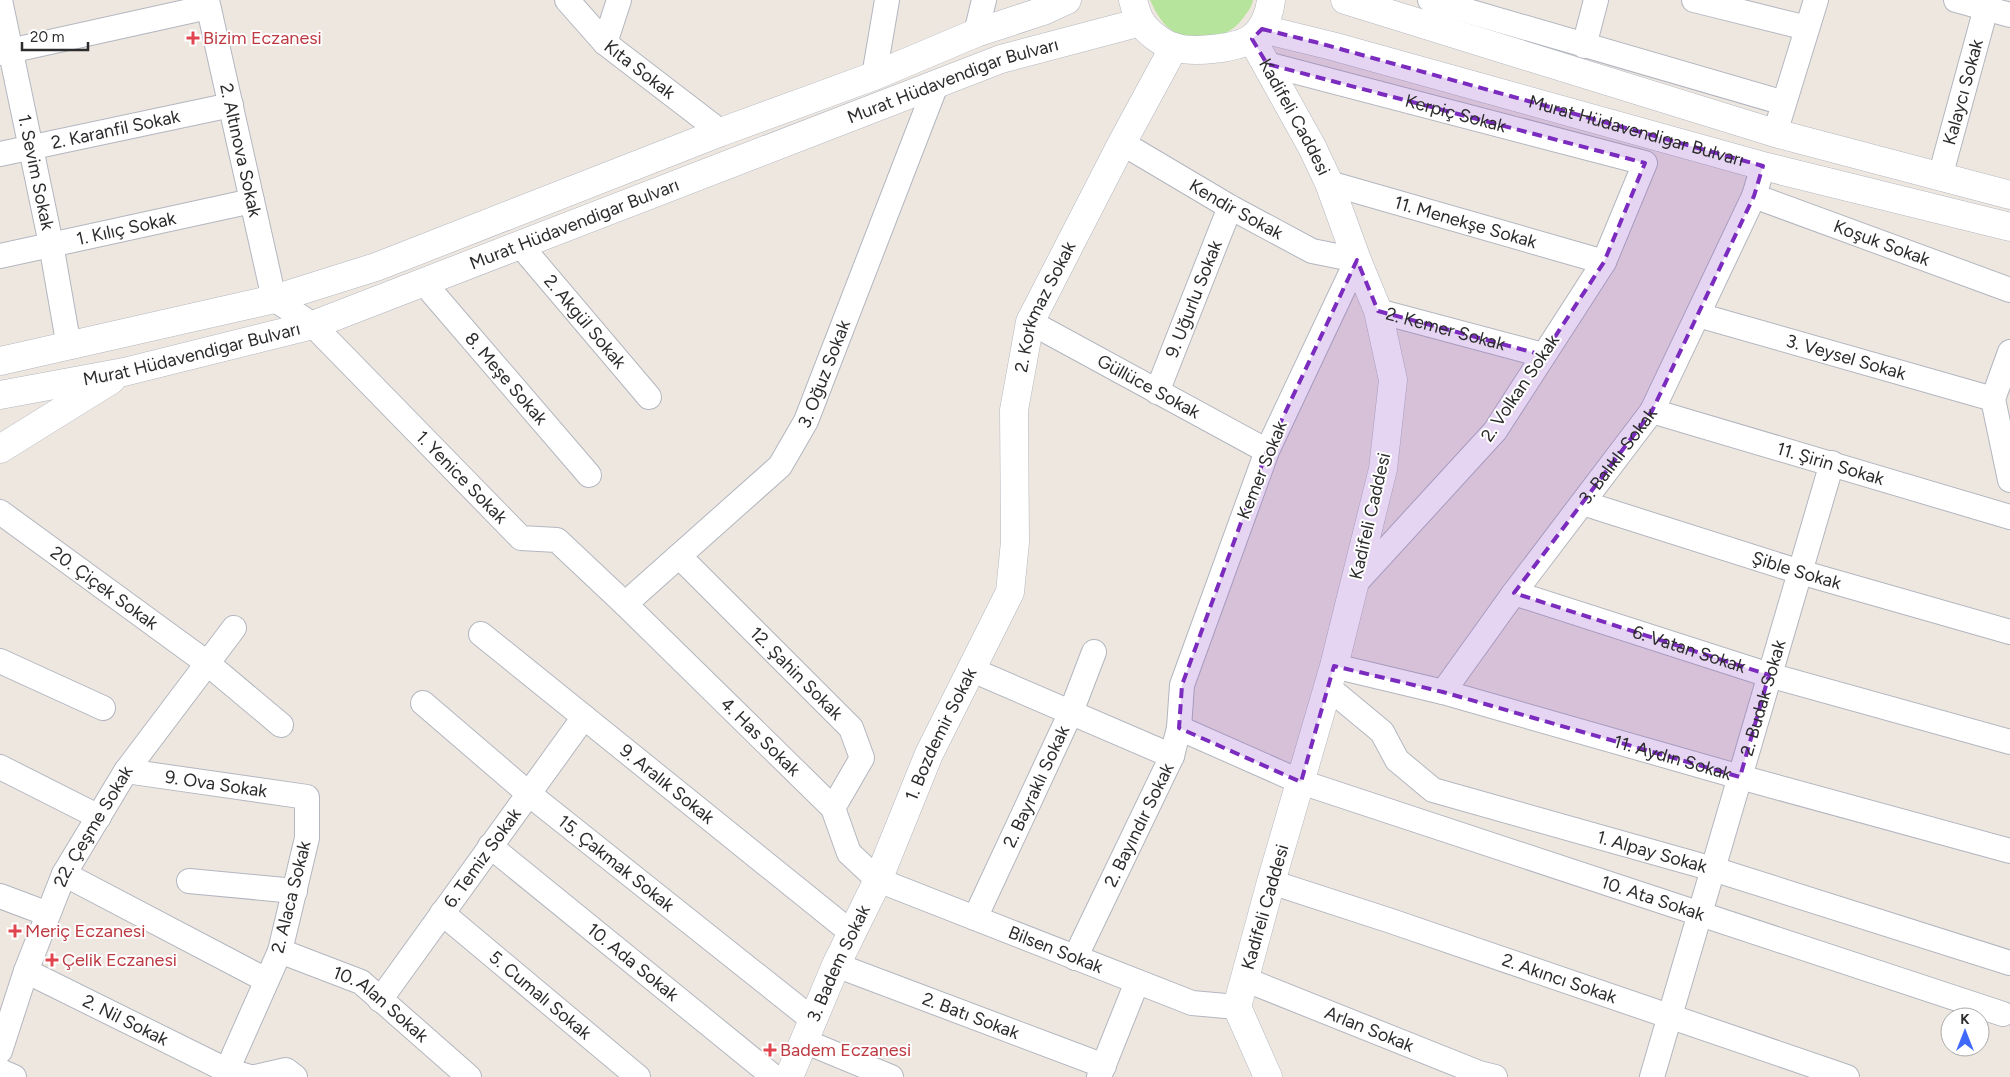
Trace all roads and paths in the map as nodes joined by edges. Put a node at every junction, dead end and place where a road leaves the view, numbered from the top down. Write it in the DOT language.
graph roads {
  1 [pos="0,0"];
  2 [pos="567,0"];
  3 [pos="619,0"];
  4 [pos="887,0"];
  5 [pos="984,0"];
  6 [pos="1067,0"];
  7 [pos="1271,0"];
  8 [pos="1345,0"];
  9 [pos="1430,0"];
  10 [pos="1596,0"];
  11 [pos="1694,0"];
  12 [pos="1816,0"];
  13 [pos="1956,0"];
  14 [pos="208,4"];
  15 [pos="1986,8"];
  16 [pos="1137,11"];
  17 [pos="2010,15"];
  18 [pos="1807,28"];
  19 [pos="976,33"];
  20 [pos="1257,34"];
  21 [pos="604,43"];
  22 [pos="1584,46"];
  23 [pos="1174,47"];
  24 [pos="6,52"];
  25 [pos="1267,64"];
  26 [pos="874,76"];
  27 [pos="936,85"];
  28 [pos="1784,103"];
  29 [pos="231,105"];
  30 [pos="721,132"];
  31 [pos="1775,133"];
  32 [pos="1122,143"];
  33 [pos="31,147"];
  34 [pos="0,154"];
  35 [pos="1645,163"];
  36 [pos="1763,166"];
  37 [pos="1940,177"];
  38 [pos="1329,183"];
  39 [pos="2010,195"];
  40 [pos="1754,196"];
  41 [pos="252,201"];
  42 [pos="1230,207"];
  43 [pos="2010,227"];
  44 [pos="51,244"];
  45 [pos="521,246"];
  46 [pos="0,256"];
  47 [pos="1357,260"];
  48 [pos="1604,262"];
  49 [pos="424,283"];
  50 [pos="2010,290"];
  51 [pos="274,299"];
  52 [pos="1378,311"];
  53 [pos="1698,315"];
  54 [pos="1030,322"];
  55 [pos="314,325"];
  56 [pos="69,347"];
  57 [pos="2010,352"];
  58 [pos="1543,354"];
  59 [pos="0,361"];
  60 [pos="124,372"];
  61 [pos="1157,392"];
  62 [pos="0,395"];
  63 [pos="649,397"];
  64 [pos="1993,398"];
  65 [pos="1652,411"];
  66 [pos="0,449"];
  67 [pos="1267,451"];
  68 [pos="1832,463"];
  69 [pos="589,475"];
  70 [pos="2010,480"];
  71 [pos="1583,503"];
  72 [pos="0,512"];
  73 [pos="2010,517"];
  74 [pos="679,556"];
  75 [pos="1800,572"];
  76 [pos="1354,585"];
  77 [pos="1010,592"];
  78 [pos="1514,593"];
  79 [pos="625,604"];
  80 [pos="234,628"];
  81 [pos="2010,632"];
  82 [pos="481,634"];
  83 [pos="1094,652"];
  84 [pos="0,660"];
  85 [pos="207,663"];
  86 [pos="970,669"];
  87 [pos="1769,676"];
  88 [pos="1332,677"];
  89 [pos="1443,692"];
  90 [pos="423,703"];
  91 [pos="103,708"];
  92 [pos="1071,712"];
  93 [pos="584,717"];
  94 [pos="281,725"];
  95 [pos="1179,728"];
  96 [pos="2010,742"];
  97 [pos="1172,756"];
  98 [pos="0,767"];
  99 [pos="126,771"];
  100 [pos="1740,777"];
  101 [pos="1301,782"];
  102 [pos="530,794"];
  103 [pos="307,797"];
  104 [pos="833,808"];
  105 [pos="99,817"];
  106 [pos="490,846"];
  107 [pos="2010,851"];
  108 [pos="1713,869"];
  109 [pos="64,874"];
  110 [pos="878,880"];
  111 [pos="189,881"];
  112 [pos="1271,882"];
  113 [pos="295,891"];
  114 [pos="0,896"];
  115 [pos="442,913"];
  116 [pos="48,914"];
  117 [pos="1699,915"];
  118 [pos="975,918"];
  119 [pos="853,934"];
  120 [pos="280,950"];
  121 [pos="1075,958"];
  122 [pos="2010,963"];
  123 [pos="836,965"];
  124 [pos="26,971"];
  125 [pos="1244,979"];
  126 [pos="266,980"];
  127 [pos="1137,982"];
  128 [pos="380,1000"];
  129 [pos="1237,1008"];
  130 [pos="2003,1014"];
  131 [pos="1670,1016"];
  132 [pos="4,1021"];
  133 [pos="808,1031"];
  134 [pos="0,1051"];
  135 [pos="0,1071"];
  136 [pos="1102,1071"];
  137 [pos="225,1074"];
  138 [pos="14,1077"];
  139 [pos="250,1077"];
  140 [pos="256,1077"];
  141 [pos="295,1077"];
  142 [pos="470,1077"];
  143 [pos="638,1077"];
  144 [pos="774,1077"];
  145 [pos="789,1077"];
  146 [pos="891,1077"];
  147 [pos="1268,1077"];
  148 [pos="1495,1077"];
  149 [pos="1652,1077"];
  150 [pos="1847,1077"];
  1 -- 24 [label="street, 1. Sevim Sokak"];
  2 -- 21 [label="street, Kıta Sokak"];
  3 -- 21 [label="street"];
  4 -- 26 [label="street"];
  5 -- 19 [label="street"];
  6 -- 19 [label="main road, Murat Hüdavendigar Bulvarı"];
  7 -- 20 [label="main road"];
  8 -- 31 [label="main road, Murat Hüdavendigar Bulvarı"];
  9 -- 22 [label="street"];
  10 -- 22 [label="street"];
  11 -- 18 [label="street"];
  12 -- 18 [label="street"];
  13 -- 15 [label="street"];
  14 -- 24 [label="street"];
  14 -- 29 [label="street, 2. Altınova Sokak"];
  15 -- 17 [label="street"];
  15 -- 37 [label="street, Kalaycı Sokak"];
  16 -- 23 [label="main road"];
  16 -- 27 [label="main road, Murat Hüdavendigar Bulvarı"];
  18 -- 28 [label="street"];
  19 -- 26 [label="main road, Murat Hüdavendigar Bulvarı"];
  20 -- 23 [label="main road"];
  20 -- 25 [label="main road, Kadifeli Caddesi"];
  20 -- 36 [label="main road, Murat Hüdavendigar Bulvarı"];
  21 -- 30 [label="street, Kıta Sokak"];
  22 -- 28 [label="street"];
  23 -- 32 [label="main road, 2. Korkmaz Sokak"];
  24 -- 33 [label="street, 1. Sevim Sokak"];
  25 -- 35 [label="street, Kerpiç Sokak"];
  25 -- 38 [label="main road, Kadifeli Caddesi"];
  26 -- 30 [label="main road, Murat Hüdavendigar Bulvarı"];
  27 -- 45 [label="main road, Murat Hüdavendigar Bulvarı"];
  27 -- 74 [label="street, 3. Oğuz Sokak"];
  28 -- 31 [label="street"];
  29 -- 33 [label="street, 2. Karanfil Sokak"];
  29 -- 41 [label="street, 2. Altınova Sokak"];
  30 -- 51 [label="main road, Murat Hüdavendigar Bulvarı"];
  31 -- 37 [label="main road, Murat Hüdavendigar Bulvarı"];
  32 -- 42 [label="street, Kendir Sokak"];
  32 -- 54 [label="main road, 2. Korkmaz Sokak"];
  33 -- 34 [label="street, 2. Karanfil Sokak"];
  33 -- 44 [label="street, 1. Sevim Sokak"];
  35 -- 48 [label="street, 2. Volkan Sokak"];
  36 -- 40 [label="street, 3. Balıklı Sokak"];
  36 -- 43 [label="main road, Murat Hüdavendigar Bulvarı"];
  37 -- 39 [label="main road, Murat Hüdavendigar Bulvarı"];
  38 -- 47 [label="main road, Kadifeli Caddesi"];
  38 -- 48 [label="street, 11. Menekşe Sokak"];
  40 -- 50 [label="street, Koşuk Sokak"];
  40 -- 53 [label="street, 3. Balıklı Sokak"];
  41 -- 44 [label="street, 1. Kılıç Sokak"];
  41 -- 51 [label="street, 2. Altınova Sokak"];
  42 -- 47 [label="street, Kendir Sokak"];
  42 -- 61 [label="street, 9. Uğurlu Sokak"];
  44 -- 46 [label="street, 1. Kılıç Sokak"];
  44 -- 56 [label="street, 1. Sevim Sokak"];
  45 -- 49 [label="main road, Murat Hüdavendigar Bulvarı"];
  45 -- 63 [label="street, 2. Akgül Sokak"];
  47 -- 52 [label="main road, Kadifeli Caddesi"];
  47 -- 67 [label="street, Kemer Sokak"];
  48 -- 58 [label="street, 2. Volkan Sokak"];
  49 -- 55 [label="main road, Murat Hüdavendigar Bulvarı"];
  49 -- 69 [label="street, 8. Meşe Sokak"];
  51 -- 55 [label="street, 1. Yenice Sokak"];
  51 -- 56 [label="main road, Murat Hüdavendigar Bulvarı"];
  52 -- 58 [label="street, 2. Kemer Sokak"];
  52 -- 76 [label="main road, Kadifeli Caddesi"];
  53 -- 64 [label="street, 3. Veysel Sokak"];
  53 -- 65 [label="street, 3. Balıklı Sokak"];
  54 -- 61 [label="street, Güllüce Sokak"];
  54 -- 77 [label="main road, 2. Korkmaz Sokak"];
  55 -- 60 [label="main road, Murat Hüdavendigar Bulvarı"];
  55 -- 79 [label="street, 1. Yenice Sokak"];
  56 -- 59 [label="main road, Murat Hüdavendigar Bulvarı"];
  57 -- 64 [label="street"];
  58 -- 76 [label="street, 2. Volkan Sokak"];
  60 -- 62 [label="main road, Murat Hüdavendigar Bulvarı"];
  60 -- 66 [label="main road"];
  61 -- 67 [label="street, Güllüce Sokak"];
  64 -- 70 [label="street"];
  65 -- 68 [label="street, 11. Şirin Sokak"];
  65 -- 71 [label="street, 3. Balıklı Sokak"];
  67 -- 95 [label="street, Kemer Sokak"];
  68 -- 73 [label="street, 11. Şirin Sokak"];
  68 -- 75 [label="street, 2. Budak Sokak"];
  71 -- 75 [label="street, Şible Sokak"];
  71 -- 78 [label="street, 3. Balıklı Sokak"];
  72 -- 85 [label="street, 20. Çiçek Sokak"];
  74 -- 79 [label="street, 3. Oğuz Sokak"];
  74 -- 104 [label="street, 12. Şahin Sokak"];
  75 -- 81 [label="street, Şible Sokak"];
  75 -- 87 [label="street, 2. Budak Sokak"];
  76 -- 88 [label="main road, Kadifeli Caddesi"];
  77 -- 86 [label="main road, 1. Bozdemir Sokak"];
  78 -- 87 [label="street, 6. Vatan Sokak"];
  78 -- 89 [label="street, 3. Balıklı Sokak"];
  79 -- 104 [label="street, 4. Has Sokak"];
  80 -- 85 [label="street, 22. Çeşme Sokak"];
  82 -- 93 [label="street, 9. Aralık Sokak"];
  83 -- 92 [label="street, 2. Bayraklı Sokak"];
  84 -- 91 [label="street"];
  85 -- 94 [label="street, 20. Çiçek Sokak"];
  85 -- 99 [label="street, 22. Çeşme Sokak"];
  86 -- 92 [label="street, 2. Bayındır Sokak"];
  86 -- 110 [label="main road, 1. Bozdemir Sokak"];
  87 -- 96 [label="street, 6. Vatan Sokak"];
  87 -- 100 [label="street, 2. Budak Sokak"];
  88 -- 89 [label="street, 11. Aydın Sokak"];
  88 -- 101 [label="main road, Kadifeli Caddesi"];
  88 -- 108 [label="street, 1. Alpay Sokak"];
  89 -- 100 [label="street, 11. Aydın Sokak"];
  90 -- 102 [label="street, 15. Çakmak Sokak"];
  92 -- 97 [label="street, 2. Bayındır Sokak"];
  92 -- 118 [label="street, 2. Bayraklı Sokak"];
  93 -- 102 [label="street, 6. Temiz Sokak"];
  93 -- 119 [label="street, 9. Aralık Sokak"];
  95 -- 97 [label="street, Kemer Sokak"];
  95 -- 101 [label="street, 10. Ata Sokak"];
  97 -- 121 [label="street, 2. Bayındır Sokak"];
  98 -- 105 [label="street"];
  99 -- 103 [label="street, 9. Ova Sokak"];
  99 -- 105 [label="street, 22. Çeşme Sokak"];
  100 -- 107 [label="street, 11. Aydın Sokak"];
  100 -- 108 [label="street, 2. Budak Sokak"];
  101 -- 112 [label="main road, Kadifeli Caddesi"];
  101 -- 117 [label="street, 10. Ata Sokak"];
  102 -- 106 [label="street, 6. Temiz Sokak"];
  102 -- 133 [label="street, 15. Çakmak Sokak"];
  103 -- 113 [label="street, 2. Alaca Sokak"];
  104 -- 110 [label="street, 4. Has Sokak"];
  105 -- 109 [label="street, 22. Çeşme Sokak"];
  106 -- 115 [label="street, 6. Temiz Sokak"];
  106 -- 144 [label="street, 10. Ada Sokak"];
  108 -- 117 [label="street, 2. Budak Sokak"];
  108 -- 122 [label="street, 1. Alpay Sokak"];
  109 -- 116 [label="street, 22. Çeşme Sokak"];
  109 -- 126 [label="street"];
  110 -- 118 [label="street, Bilsen Sokak"];
  110 -- 119 [label="main road, 3. Badem Sokak"];
  111 -- 113 [label="street"];
  112 -- 125 [label="main road, Kadifeli Caddesi"];
  112 -- 131 [label="street, 2. Akıncı Sokak"];
  113 -- 120 [label="street, 2. Alaca Sokak"];
  114 -- 116 [label="street"];
  115 -- 128 [label="street, 6. Temiz Sokak"];
  115 -- 143 [label="street, 5. Cumalı Sokak"];
  116 -- 124 [label="street, 22. Çeşme Sokak"];
  117 -- 130 [label="street, 10. Ata Sokak"];
  117 -- 131 [label="street, 2. Budak Sokak"];
  118 -- 121 [label="street, Bilsen Sokak"];
  119 -- 123 [label="main road, 3. Badem Sokak"];
  120 -- 126 [label="street, 2. Alaca Sokak"];
  120 -- 128 [label="street, 10. Alan Sokak"];
  121 -- 127 [label="street, Bilsen Sokak"];
  123 -- 133 [label="main road, 3. Badem Sokak"];
  123 -- 136 [label="street, 2. Batı Sokak"];
  124 -- 132 [label="street, 22. Çeşme Sokak"];
  124 -- 137 [label="street, 2. Nil Sokak"];
  125 -- 129 [label="main road, Kadifeli Caddesi"];
  125 -- 148 [label="street, Arlan Sokak"];
  126 -- 137 [label="street, 2. Alaca Sokak"];
  127 -- 129 [label="street, Bilsen Sokak"];
  127 -- 136 [label="street"];
  128 -- 142 [label="street, 10. Alan Sokak"];
  129 -- 147 [label="main road"];
  131 -- 149 [label="street, 2. Budak Sokak"];
  131 -- 150 [label="street, 2. Akıncı Sokak"];
  132 -- 134 [label="street, 22. Çeşme Sokak"];
  133 -- 145 [label="main road, 3. Badem Sokak"];
  133 -- 146 [label="street, 15. Çakmak Sokak"];
  135 -- 138 [label="street"];
  137 -- 139 [label="street, 2. Nil Sokak"];
  140 -- 141 [label="street"];
}
